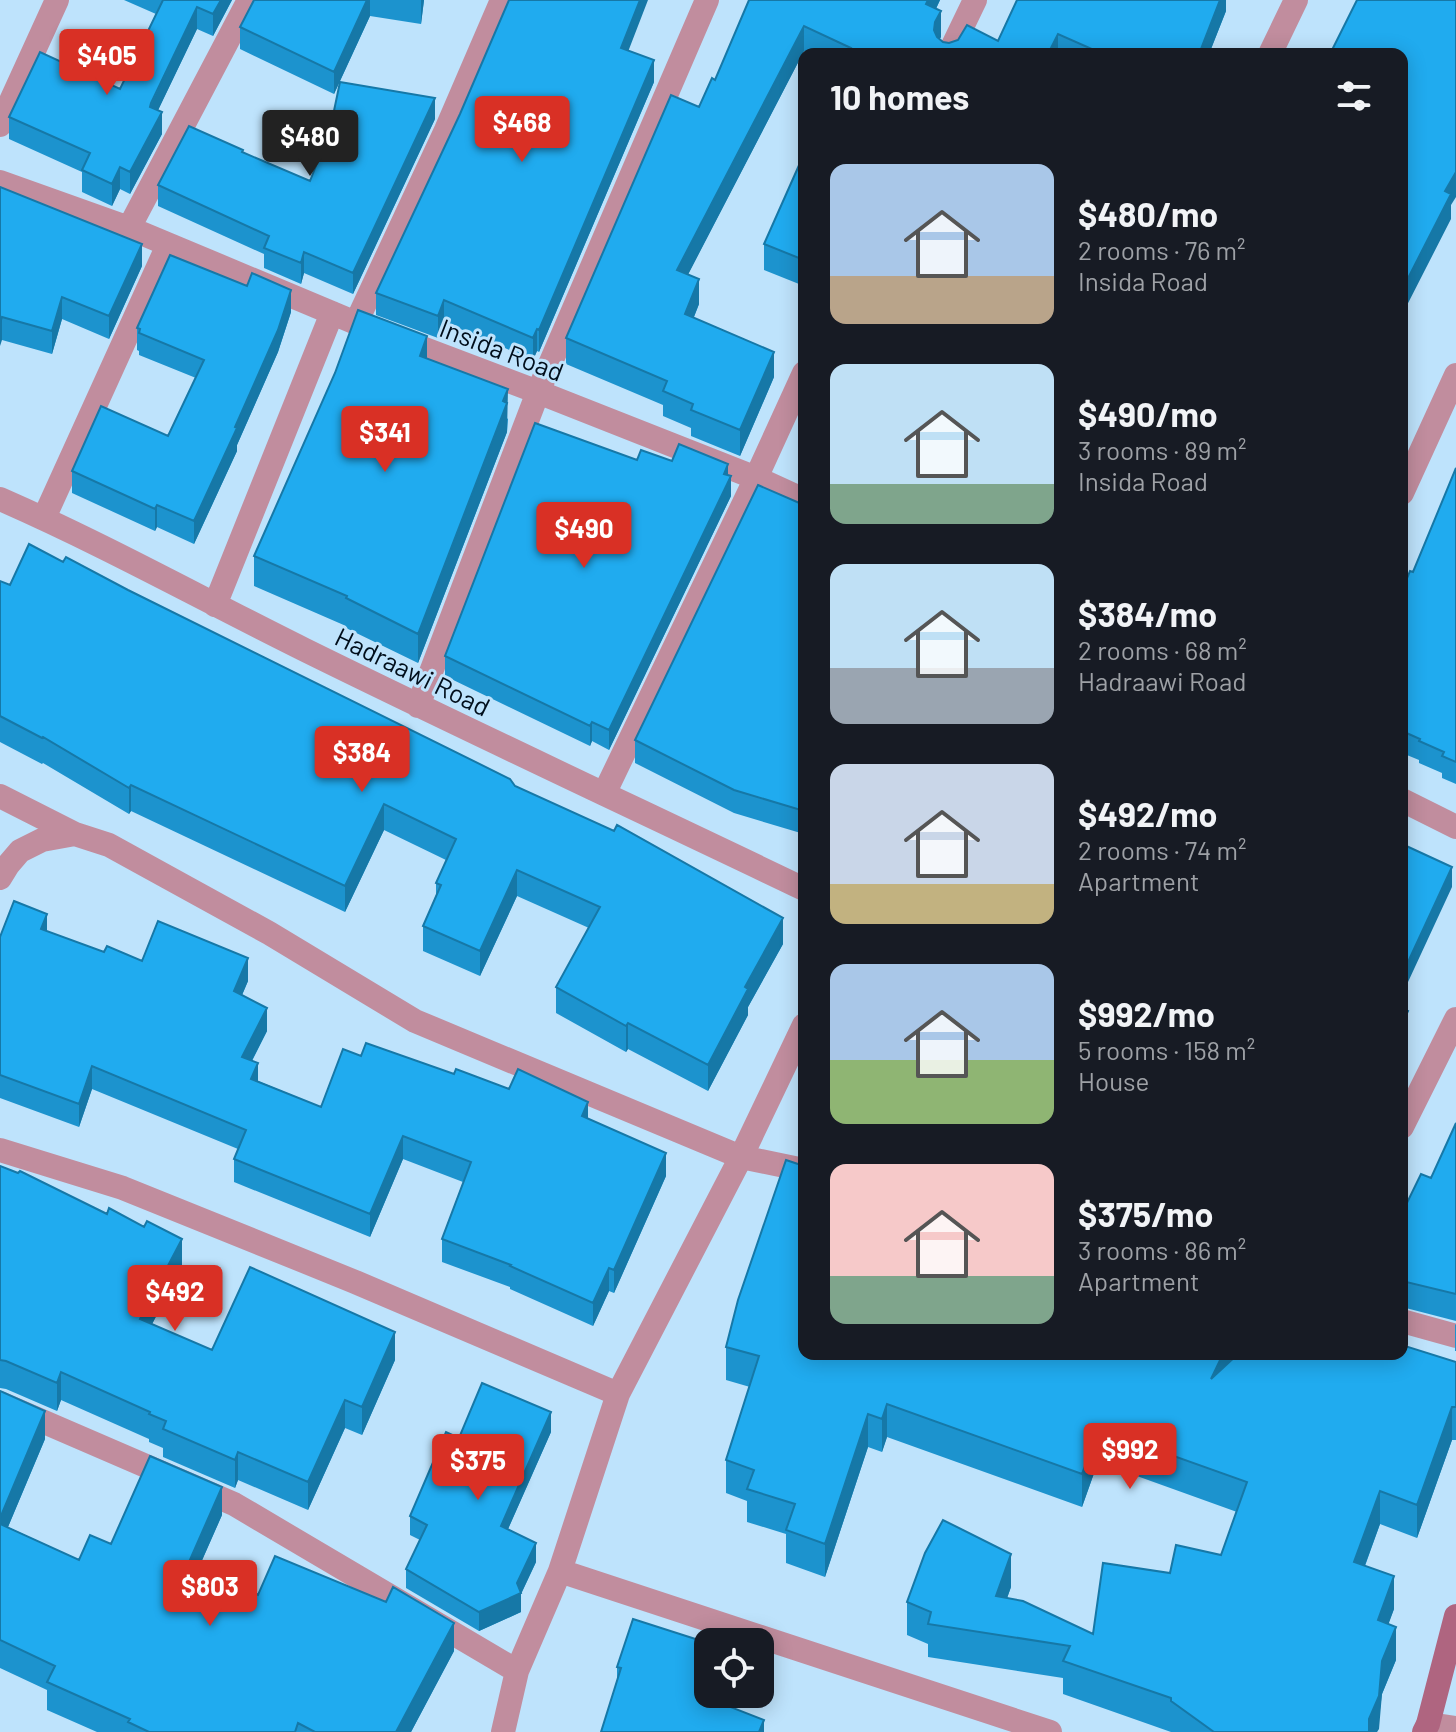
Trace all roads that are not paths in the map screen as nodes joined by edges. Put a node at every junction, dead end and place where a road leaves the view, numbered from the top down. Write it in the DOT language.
graph roads {
  1 [pos="57,0"];
  2 [pos="249,0"];
  3 [pos="502,0"];
  4 [pos="707,0"];
  5 [pos="975,0"];
  6 [pos="1296,0"];
  7 [pos="952,48"];
  8 [pos="1273,48"];
  9 [pos="0,125"];
  10 [pos="0,182"];
  11 [pos="129,228"];
  12 [pos="168,245"];
  13 [pos="332,313"];
  14 [pos="356,323"];
  15 [pos="1456,375"];
  16 [pos="798,386"];
  17 [pos="538,392"];
  18 [pos="756,478"];
  19 [pos="1408,480"];
  20 [pos="798,497"];
  21 [pos="0,499"];
  22 [pos="44,518"];
  23 [pos="215,605"];
  24 [pos="418,706"];
  25 [pos="604,794"];
  26 [pos="0,796"];
  27 [pos="1408,803"];
  28 [pos="1456,827"];
  29 [pos="75,834"];
  30 [pos="0,878"];
  31 [pos="798,886"];
  32 [pos="1456,1019"];
  33 [pos="798,1038"];
  34 [pos="1408,1115"];
  35 [pos="0,1150"];
  36 [pos="741,1157"];
  37 [pos="798,1169"];
  38 [pos="1408,1323"];
  39 [pos="1456,1336"];
  40 [pos="618,1394"];
  41 [pos="0,1403"];
  42 [pos="560,1571"];
  43 [pos="1456,1616"];
  44 [pos="517,1671"];
  45 [pos="1426,1728"];
  46 [pos="1456,1728"];
  47 [pos="503,1732"];
  48 [pos="1050,1732"];
  1 -- 9 [label="street"];
  2 -- 11 [label="street"];
  3 -- 14 [label="street"];
  4 -- 17 [label="street"];
  5 -- 7 [label="street"];
  6 -- 8 [label="street"];
  10 -- 11 [label="street, Insida Road"];
  11 -- 12 [label="street, Insida Road"];
  12 -- 13 [label="street, Insida Road"];
  12 -- 22 [label="street"];
  13 -- 14 [label="street, Insida Road"];
  13 -- 23 [label="street"];
  14 -- 17 [label="street, Insida Road"];
  15 -- 19 [label="street"];
  16 -- 18 [label="street"];
  17 -- 18 [label="street, Insida Road"];
  17 -- 24 [label="street"];
  18 -- 20 [label="street, Insida Road"];
  18 -- 25 [label="street"];
  21 -- 22 [label="street, Hadraawi Road"];
  22 -- 23 [label="street, Hadraawi Road"];
  23 -- 24 [label="street, Hadraawi Road"];
  24 -- 25 [label="street, Hadraawi Road"];
  25 -- 31 [label="street, Hadraawi Road"];
  26 -- 29 [label="street"];
  27 -- 28 [label="street"];
  29 -- 30 [label="street"];
  29 -- 36 [label="street"];
  32 -- 34 [label="street"];
  33 -- 36 [label="street"];
  35 -- 40 [label="street"];
  36 -- 37 [label="street"];
  36 -- 40 [label="street"];
  38 -- 39 [label="street"];
  40 -- 42 [label="street"];
  41 -- 44 [label="street"];
  42 -- 44 [label="street"];
  42 -- 48 [label="street"];
  43 -- 45 [label="street"];
  44 -- 47 [label="street"];
  45 -- 46 [label="street"];
}
